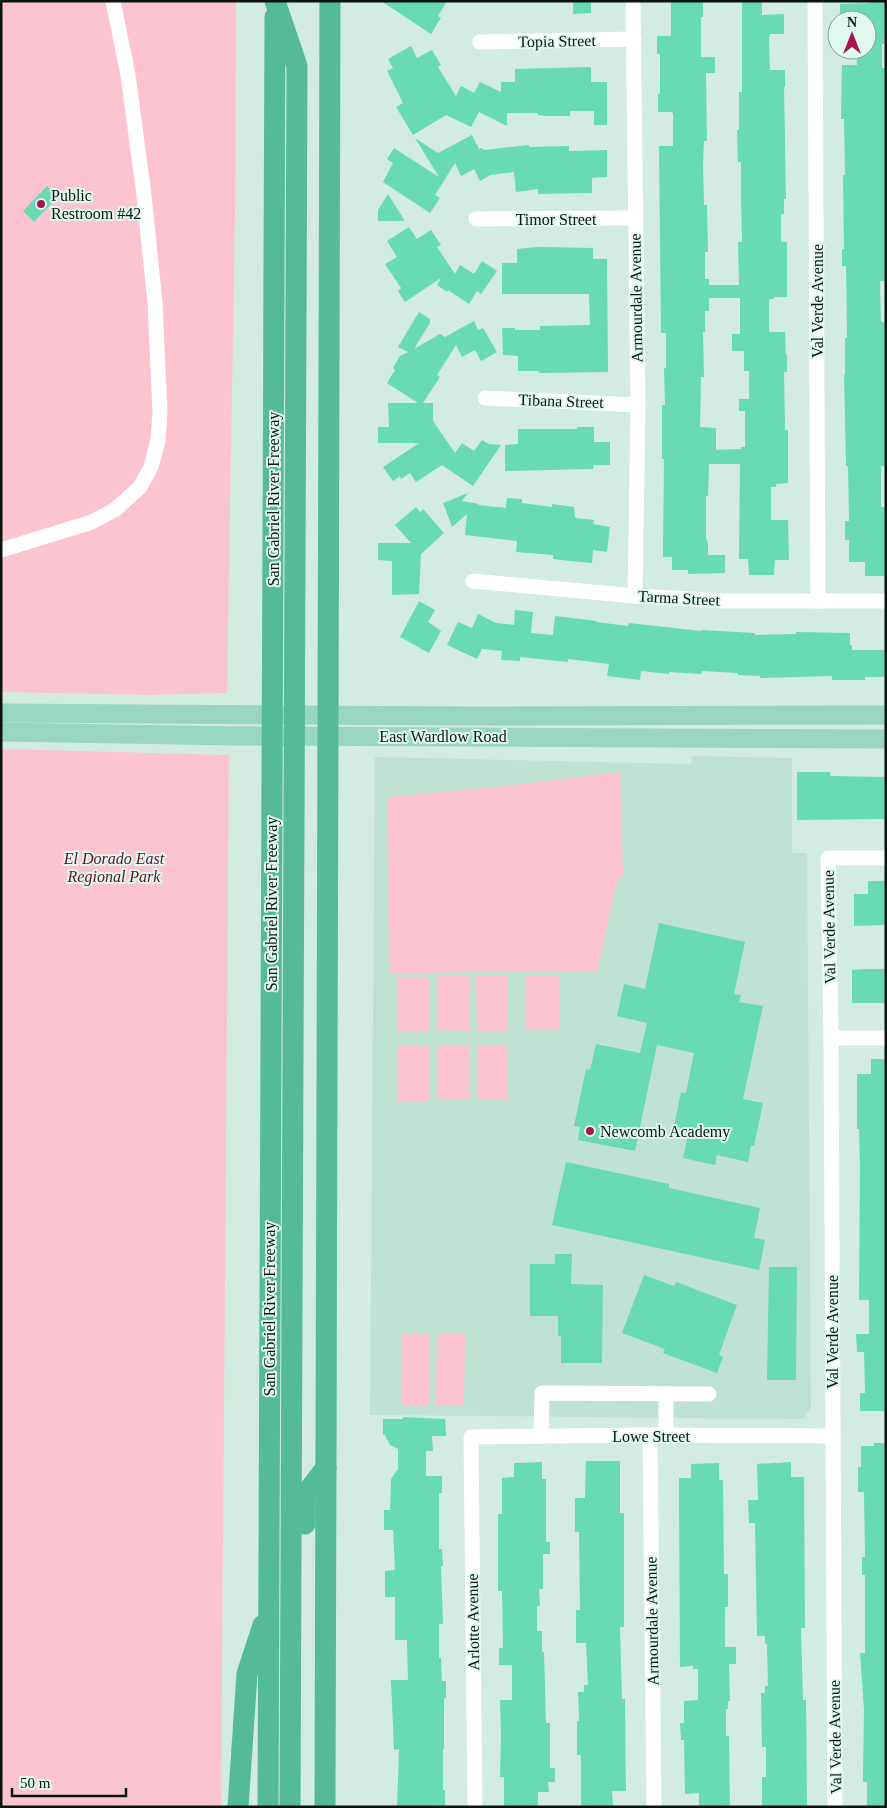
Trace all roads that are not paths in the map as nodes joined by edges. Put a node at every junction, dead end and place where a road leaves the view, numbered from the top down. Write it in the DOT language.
graph roads {
  1 [pos="113,1"];
  2 [pos="275,1"];
  3 [pos="330,1"];
  4 [pos="633,1"];
  5 [pos="815,1"];
  6 [pos="634,39"];
  7 [pos="480,42"];
  8 [pos="635,218"];
  9 [pos="476,219"];
  10 [pos="485,398"];
  11 [pos="638,404"];
  12 [pos="1,550"];
  13 [pos="473,581"];
  14 [pos="635,596"];
  15 [pos="818,601"];
  16 [pos="886,601"];
  17 [pos="1,713"];
  18 [pos="886,715"];
  19 [pos="1,732"];
  20 [pos="886,739"];
  21 [pos="886,858"];
  22 [pos="831,1038"];
  23 [pos="886,1038"];
  24 [pos="666,1394"];
  25 [pos="709,1394"];
  26 [pos="658,1435"];
  27 [pos="541,1436"];
  28 [pos="832,1436"];
  29 [pos="471,1438"];
  30 [pos="326,1468"];
  31 [pos="269,1603"];
  32 [pos="238,1807"];
  33 [pos="268,1807"];
  34 [pos="290,1807"];
  35 [pos="302,1807"];
  36 [pos="324,1807"];
  37 [pos="475,1807"];
  38 [pos="654,1807"];
  39 [pos="836,1807"];
  1 -- 12 [label="street"];
  2 -- 31 [label="highway, San Gabriel River Freeway"];
  2 -- 34 [label="highway"];
  3 -- 30 [label="highway"];
  4 -- 6 [label="street, Armourdale Avenue"];
  5 -- 15 [label="street, Val Verde Avenue"];
  6 -- 7 [label="street, Topia Street"];
  6 -- 8 [label="street, Armourdale Avenue"];
  8 -- 9 [label="street, Timor Street"];
  8 -- 11 [label="street, Armourdale Avenue"];
  10 -- 11 [label="street, Tibana Street"];
  11 -- 14 [label="street, Armourdale Avenue"];
  13 -- 14 [label="street, Tarma Street"];
  14 -- 15 [label="street, Tarma Street"];
  15 -- 16 [label="street, Tarma Street"];
  17 -- 18 [label="main road, East Wardlow Road"];
  19 -- 20 [label="main road, East Wardlow Road"];
  21 -- 22 [label="street, Val Verde Avenue"];
  22 -- 23 [label="street"];
  22 -- 28 [label="street, Val Verde Avenue"];
  24 -- 25 [label="street"];
  24 -- 26 [label="street, Armourdale Avenue"];
  24 -- 27 [label="street"];
  26 -- 27 [label="street, Lowe Street"];
  26 -- 28 [label="street, Lowe Street"];
  26 -- 38 [label="street, Armourdale Avenue"];
  27 -- 29 [label="street, Lowe Street"];
  28 -- 39 [label="street, Val Verde Avenue"];
  29 -- 37 [label="street, Arlotte Avenue"];
  30 -- 35 [label="highway"];
  30 -- 36 [label="highway"];
  31 -- 32 [label="highway"];
  31 -- 33 [label="highway, San Gabriel River Freeway"];
}
